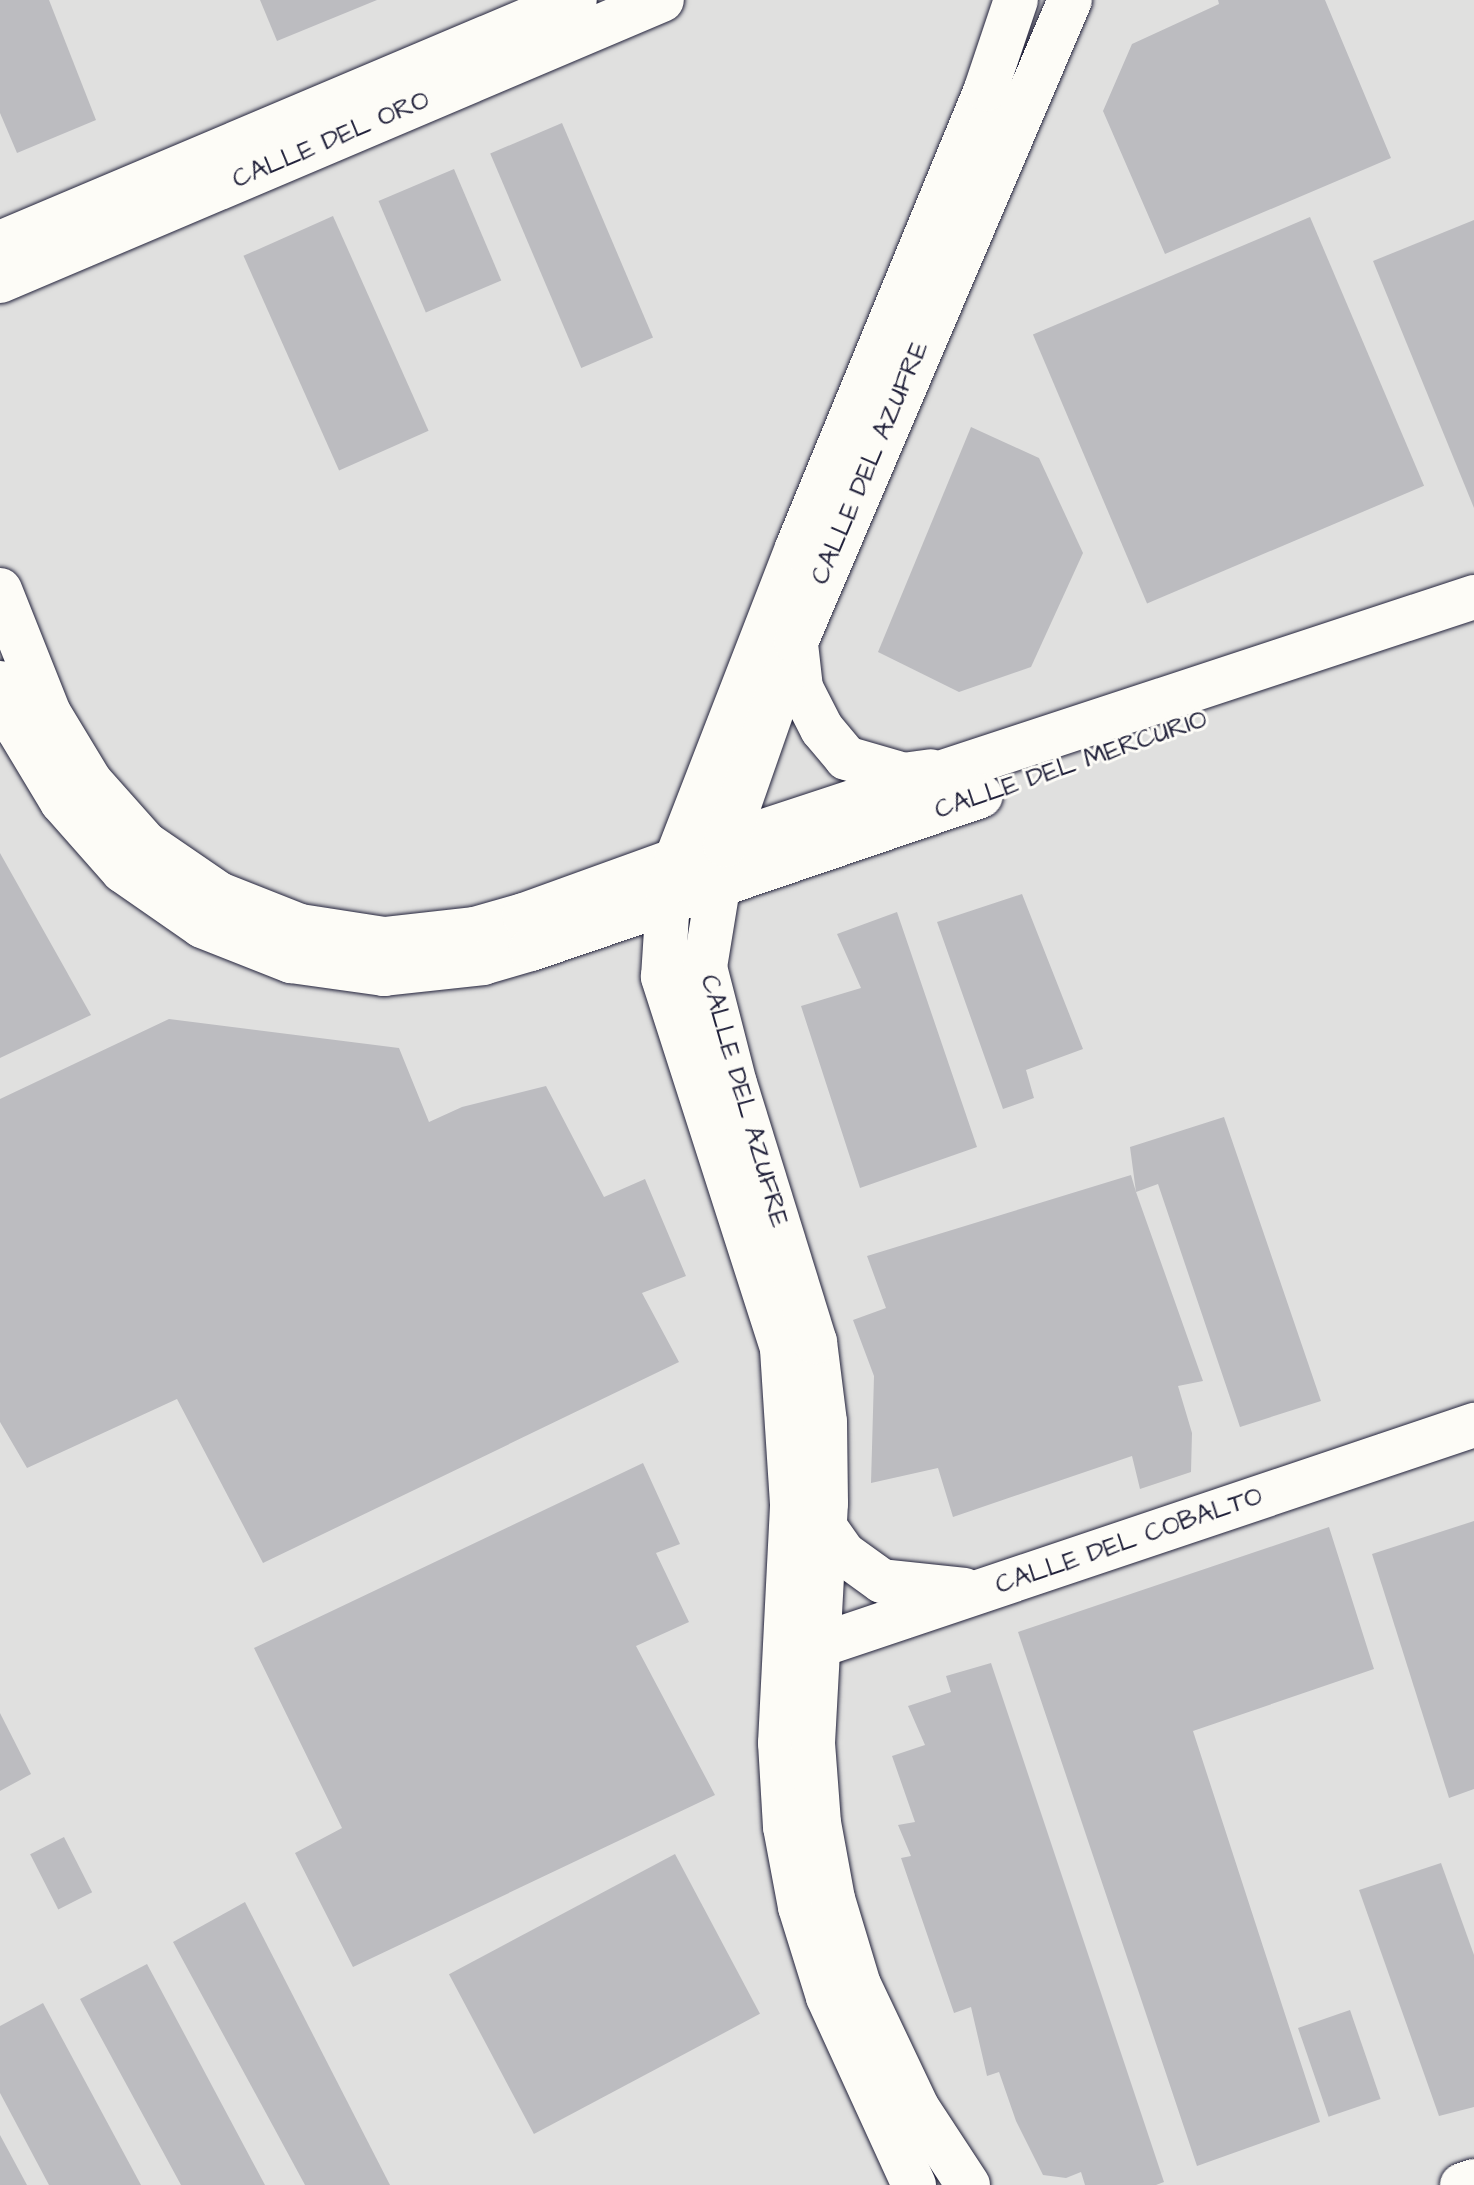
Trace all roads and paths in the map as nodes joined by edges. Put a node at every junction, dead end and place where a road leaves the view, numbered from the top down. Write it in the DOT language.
graph roads {
  1 [pos="575,0"];
  2 [pos="662,0"];
  3 [pos="1070,0"];
  4 [pos="1004,13"];
  5 [pos="5,272"];
  6 [pos="0,590"];
  7 [pos="1474,597"];
  8 [pos="1474,629"];
  9 [pos="796,642"];
  10 [pos="0,683"];
  11 [pos="981,763"];
  12 [pos="722,864"];
  13 [pos="672,880"];
  14 [pos="1474,1425"];
  15 [pos="825,1527"];
  16 [pos="979,1592"];
  17 [pos="802,1651"];
  18 [pos="1474,2181"];
  19 [pos="914,2185"];
  20 [pos="968,2185"];
  21 [pos="1462,2185"];
  1 -- 5 [label="street, CALLE DEL ORO"];
  2 -- 5 [label="street, CALLE DEL ORO"];
  3 -- 9 [label="street, CALLE DEL AZUFRE"];
  4 -- 13 [label="street, CALLE DEL AZUFRE"];
  6 -- 13 [label="street"];
  7 -- 11 [label="street, CALLE DEL MERCURIO"];
  8 -- 12 [label="street, CALLE DEL MERCURIO"];
  9 -- 11 [label="street"];
  9 -- 12 [label="street, CALLE DEL AZUFRE"];
  10 -- 13 [label="street"];
  11 -- 12 [label="street, CALLE DEL MERCURIO"];
  12 -- 13 [label="street, CALLE DEL MERCURIO"];
  12 -- 15 [label="street, CALLE DEL AZUFRE"];
  13 -- 17 [label="street, CALLE DEL AZUFRE"];
  14 -- 16 [label="street, CALLE DEL COBALTO"];
  15 -- 16 [label="street"];
  15 -- 17 [label="street, CALLE DEL AZUFRE"];
  16 -- 17 [label="street, CALLE DEL COBALTO"];
  17 -- 19 [label="street, CALLE DEL AZUFRE"];
  17 -- 20 [label="street, CALLE DEL AZUFRE"];
  18 -- 21 [label="street"];
}
